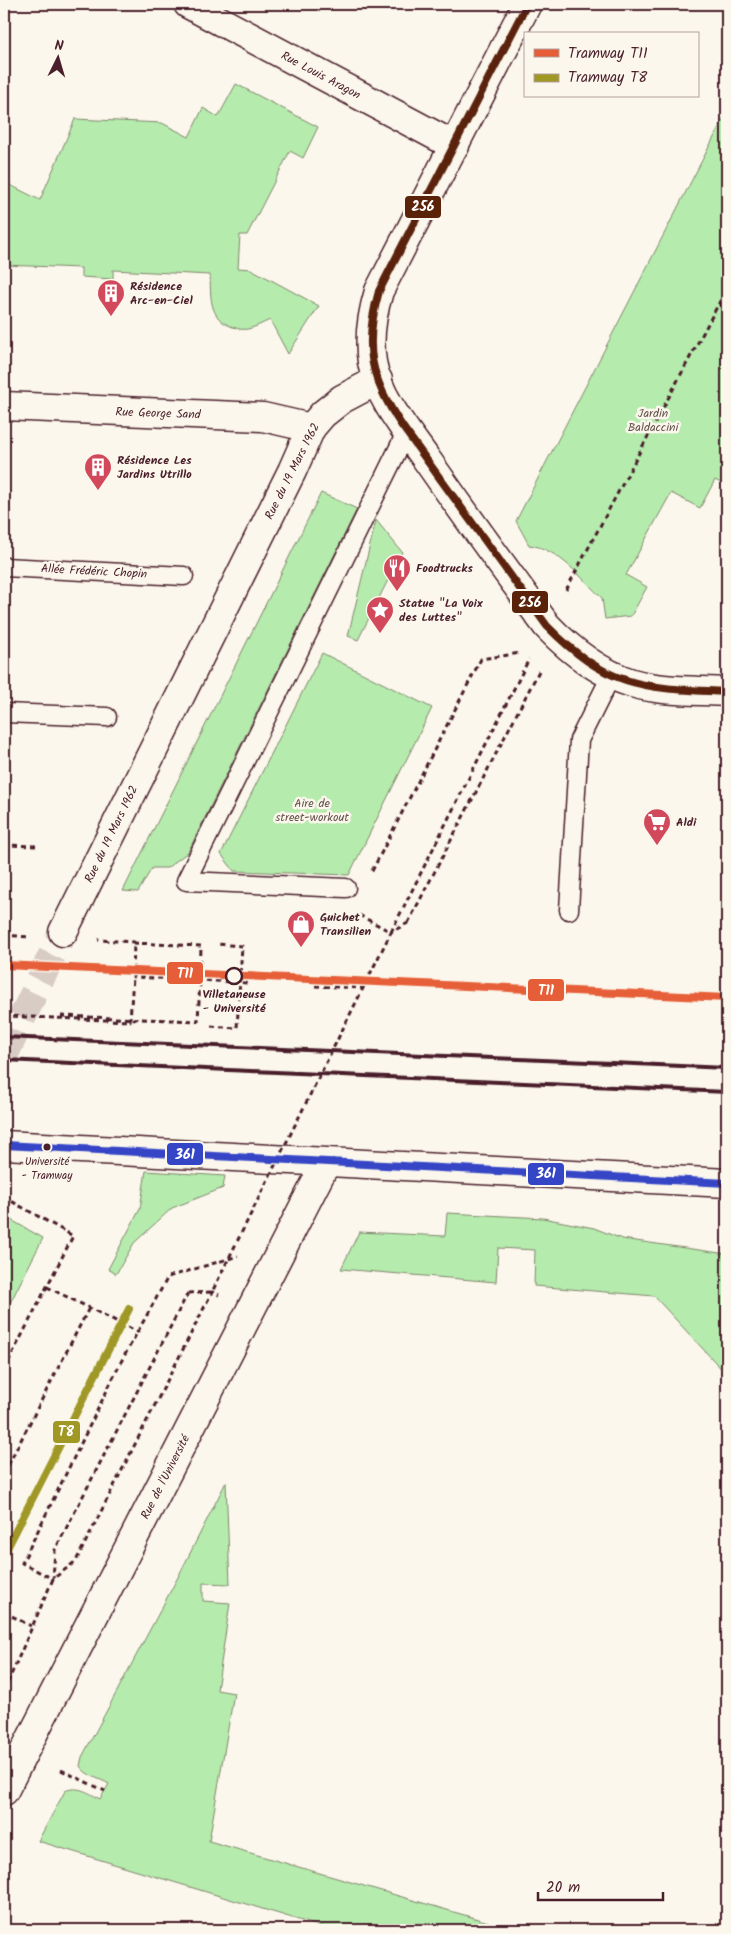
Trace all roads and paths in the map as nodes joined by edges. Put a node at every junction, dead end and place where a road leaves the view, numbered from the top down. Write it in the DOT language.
graph roads {
  1 [pos="188,4"];
  2 [pos="527,4"];
  3 [pos="454,146"];
  4 [pos="727,288"];
  5 [pos="727,302"];
  6 [pos="719,304"];
  7 [pos="727,308"];
  8 [pos="378,380"];
  9 [pos="4,406"];
  10 [pos="311,428"];
  11 [pos="407,431"];
  12 [pos="4,567"];
  13 [pos="184,576"];
  14 [pos="547,626"];
  15 [pos="525,652"];
  16 [pos="611,676"];
  17 [pos="514,690"];
  18 [pos="727,692"];
  19 [pos="526,695"];
  20 [pos="4,713"];
  21 [pos="107,717"];
  22 [pos="4,845"];
  23 [pos="37,846"];
  24 [pos="369,878"];
  25 [pos="346,888"];
  26 [pos="569,910"];
  27 [pos="352,912"];
  28 [pos="63,932"];
  29 [pos="391,932"];
  30 [pos="93,941"];
  31 [pos="116,941"];
  32 [pos="217,944"];
  33 [pos="133,977"];
  34 [pos="200,980"];
  35 [pos="240,982"];
  36 [pos="248,983"];
  37 [pos="315,986"];
  38 [pos="362,988"];
  39 [pos="4,1016"];
  40 [pos="61,1016"];
  41 [pos="211,1026"];
  42 [pos="4,1145"];
  43 [pos="326,1163"];
  44 [pos="724,1187"];
  45 [pos="4,1197"];
  46 [pos="243,1254"];
  47 [pos="47,1287"];
  48 [pos="207,1302"];
  49 [pos="90,1308"];
  50 [pos="138,1332"];
  51 [pos="4,1370"];
  52 [pos="4,1473"];
  53 [pos="52,1579"];
  54 [pos="4,1612"];
  55 [pos="31,1626"];
  56 [pos="4,1692"];
  57 [pos="12,1754"];
  58 [pos="61,1770"];
  59 [pos="4,1791"];
  60 [pos="104,1791"];
  1 -- 3 [label="street, Rue Louis Aragon"];
  2 -- 3 [label="street"];
  3 -- 8 [label="street"];
  4 -- 6 [label="path"];
  5 -- 6 [label="path"];
  6 -- 7 [label="path"];
  6 -- 14 [label="path"];
  8 -- 10 [label="street, Rue du 19 Mars 1962"];
  8 -- 11 [label="street"];
  9 -- 10 [label="street, Rue George Sand"];
  10 -- 28 [label="street, Rue du 19 Mars 1962"];
  11 -- 14 [label="street"];
  11 -- 25 [label="lane"];
  12 -- 13 [label="lane, Allée Frédéric Chopin"];
  14 -- 16 [label="street"];
  15 -- 24 [label="path"];
  16 -- 18 [label="street"];
  16 -- 26 [label="lane"];
  17 -- 29 [label="path"];
  19 -- 29 [label="path, bridge"];
  20 -- 21 [label="lane"];
  22 -- 23 [label="path"];
  27 -- 29 [label="path"];
  29 -- 38 [label="path, bridge"];
  30 -- 34 [label="path"];
  31 -- 33 [label="path"];
  32 -- 35 [label="path"];
  33 -- 34 [label="path"];
  33 -- 39 [label="path"];
  34 -- 35 [label="path"];
  34 -- 40 [label="path"];
  35 -- 36 [label="path"];
  35 -- 41 [label="path"];
  37 -- 38 [label="path"];
  38 -- 53 [label="path, bridge"];
  42 -- 43 [label="street"];
  43 -- 44 [label="street"];
  43 -- 57 [label="street, Rue de l'Université"];
  45 -- 47 [label="path"];
  46 -- 50 [label="path"];
  47 -- 49 [label="path"];
  47 -- 51 [label="path"];
  48 -- 53 [label="path"];
  49 -- 50 [label="path"];
  49 -- 52 [label="path"];
  50 -- 53 [label="path"];
  53 -- 55 [label="path"];
  54 -- 55 [label="path"];
  55 -- 56 [label="path"];
  57 -- 59 [label="street, Rue de l'Université"];
  58 -- 60 [label="path"];
}
